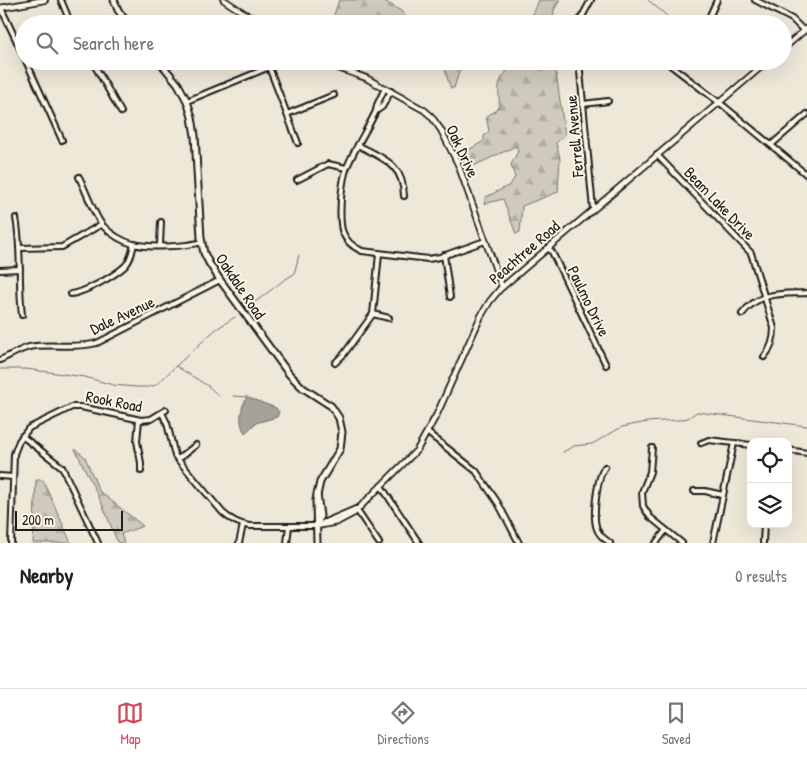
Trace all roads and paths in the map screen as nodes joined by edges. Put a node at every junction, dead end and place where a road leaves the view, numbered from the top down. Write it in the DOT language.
graph roads {
  1 [pos="45,0"];
  2 [pos="61,0"];
  3 [pos="114,0"];
  4 [pos="224,0"];
  5 [pos="591,0"];
  6 [pos="717,0"];
  7 [pos="755,0"];
  8 [pos="770,0"];
  9 [pos="768,6"];
  10 [pos="1,8"];
  11 [pos="67,15"];
  12 [pos="122,15"];
  13 [pos="247,15"];
  14 [pos="583,15"];
  15 [pos="710,15"];
  16 [pos="786,15"];
  17 [pos="792,18"];
  18 [pos="805,30"];
  19 [pos="15,38"];
  20 [pos="792,41"];
  21 [pos="30,70"];
  22 [pos="97,70"];
  23 [pos="166,70"];
  24 [pos="264,70"];
  25 [pos="270,70"];
  26 [pos="342,70"];
  27 [pos="580,70"];
  28 [pos="678,70"];
  29 [pos="757,70"];
  30 [pos="388,89"];
  31 [pos="334,95"];
  32 [pos="187,101"];
  33 [pos="608,101"];
  34 [pos="718,103"];
  35 [pos="583,104"];
  36 [pos="121,112"];
  37 [pos="287,114"];
  38 [pos="807,114"];
  39 [pos="62,140"];
  40 [pos="298,143"];
  41 [pos="358,145"];
  42 [pos="771,145"];
  43 [pos="657,155"];
  44 [pos="346,168"];
  45 [pos="807,174"];
  46 [pos="79,177"];
  47 [pos="296,180"];
  48 [pos="404,196"];
  49 [pos="593,209"];
  50 [pos="16,218"];
  51 [pos="161,222"];
  52 [pos="102,224"];
  53 [pos="485,241"];
  54 [pos="202,242"];
  55 [pos="134,244"];
  56 [pos="160,246"];
  57 [pos="19,248"];
  58 [pos="548,248"];
  59 [pos="379,254"];
  60 [pos="444,256"];
  61 [pos="20,269"];
  62 [pos="0,270"];
  63 [pos="220,280"];
  64 [pos="502,287"];
  65 [pos="807,293"];
  66 [pos="71,294"];
  67 [pos="765,296"];
  68 [pos="450,298"];
  69 [pos="373,314"];
  70 [pos="742,314"];
  71 [pos="22,315"];
  72 [pos="389,318"];
  73 [pos="764,357"];
  74 [pos="0,360"];
  75 [pos="335,363"];
  76 [pos="606,366"];
  77 [pos="139,420"];
  78 [pos="428,432"];
  79 [pos="22,436"];
  80 [pos="701,443"];
  81 [pos="734,443"];
  82 [pos="196,445"];
  83 [pos="747,445"];
  84 [pos="652,448"];
  85 [pos="792,451"];
  86 [pos="807,453"];
  87 [pos="178,459"];
  88 [pos="604,467"];
  89 [pos="141,471"];
  90 [pos="0,476"];
  91 [pos="13,477"];
  92 [pos="381,486"];
  93 [pos="694,491"];
  94 [pos="723,495"];
  95 [pos="356,509"];
  96 [pos="242,525"];
  97 [pos="289,526"];
  98 [pos="317,526"];
  99 [pos="764,528"];
  100 [pos="666,530"];
  101 [pos="11,543"];
  102 [pos="98,543"];
  103 [pos="239,543"];
  104 [pos="287,543"];
  105 [pos="316,543"];
  106 [pos="379,543"];
  107 [pos="419,543"];
  108 [pos="519,543"];
  109 [pos="610,543"];
  110 [pos="656,543"];
  111 [pos="682,543"];
  112 [pos="714,543"];
  113 [pos="763,543"];
  1 -- 10 [label="street"];
  2 -- 11 [label="street"];
  3 -- 12 [label="main road"];
  4 -- 13 [label="street"];
  5 -- 14 [label="street"];
  6 -- 15 [label="street"];
  7 -- 9 [label="street"];
  8 -- 9 [label="street"];
  9 -- 16 [label="street"];
  10 -- 19 [label="street"];
  17 -- 18 [label="street"];
  18 -- 20 [label="street"];
  21 -- 39 [label="street"];
  22 -- 36 [label="street"];
  23 -- 32 [label="main road, Oakdale Road"];
  24 -- 32 [label="street"];
  25 -- 37 [label="street"];
  26 -- 30 [label="street, Oak Drive"];
  27 -- 35 [label="street, Ferrell Avenue"];
  28 -- 34 [label="street"];
  29 -- 34 [label="street, Peachtree Road"];
  30 -- 41 [label="street"];
  30 -- 53 [label="street, Oak Drive"];
  31 -- 37 [label="street"];
  32 -- 54 [label="main road, Oakdale Road"];
  33 -- 35 [label="street"];
  34 -- 42 [label="street"];
  34 -- 43 [label="street, Peachtree Road"];
  35 -- 49 [label="street, Ferrell Avenue"];
  37 -- 40 [label="street"];
  38 -- 42 [label="street"];
  41 -- 44 [label="street"];
  41 -- 48 [label="street"];
  42 -- 45 [label="street"];
  43 -- 49 [label="street, Peachtree Road"];
  43 -- 67 [label="street, Beam Lake Drive"];
  44 -- 47 [label="street"];
  44 -- 59 [label="street"];
  46 -- 52 [label="street"];
  49 -- 58 [label="street, Peachtree Road"];
  50 -- 57 [label="street"];
  51 -- 56 [label="street"];
  52 -- 55 [label="street"];
  52 -- 57 [label="street"];
  53 -- 60 [label="street"];
  53 -- 64 [label="street, Oak Drive"];
  54 -- 56 [label="street"];
  54 -- 63 [label="main road, Oakdale Road"];
  55 -- 56 [label="street"];
  55 -- 66 [label="street"];
  57 -- 61 [label="street"];
  58 -- 64 [label="street, Peachtree Road"];
  58 -- 76 [label="street, Paulmo Drive"];
  59 -- 60 [label="street"];
  59 -- 69 [label="street"];
  60 -- 68 [label="street"];
  61 -- 62 [label="street"];
  61 -- 71 [label="street"];
  63 -- 74 [label="street, Dale Avenue"];
  63 -- 98 [label="main road, Oakdale Road"];
  64 -- 78 [label="street, Peachtree Road"];
  65 -- 67 [label="street"];
  67 -- 70 [label="street"];
  67 -- 73 [label="street, Beam Lake Drive"];
  69 -- 72 [label="street"];
  69 -- 75 [label="street"];
  77 -- 79 [label="street, Rook Road"];
  77 -- 87 [label="street, Rook Road"];
  77 -- 89 [label="street"];
  78 -- 92 [label="street, Peachtree Road"];
  78 -- 108 [label="street"];
  79 -- 91 [label="street"];
  79 -- 102 [label="street"];
  80 -- 81 [label="street"];
  81 -- 83 [label="street"];
  81 -- 94 [label="street"];
  82 -- 87 [label="street"];
  84 -- 100 [label="street"];
  85 -- 86 [label="street"];
  87 -- 96 [label="street"];
  88 -- 109 [label="street"];
  90 -- 91 [label="street"];
  91 -- 101 [label="street"];
  92 -- 95 [label="street, Peachtree Road"];
  92 -- 107 [label="street"];
  93 -- 94 [label="street"];
  94 -- 112 [label="street"];
  95 -- 98 [label="street, Peachtree Road"];
  95 -- 106 [label="street"];
  96 -- 97 [label="street, Peachtree Road"];
  96 -- 103 [label="street"];
  97 -- 98 [label="street, Peachtree Road"];
  97 -- 104 [label="street"];
  98 -- 105 [label="main road, Oakdale Road"];
  99 -- 113 [label="street"];
  100 -- 110 [label="street"];
  100 -- 111 [label="street"];
}
